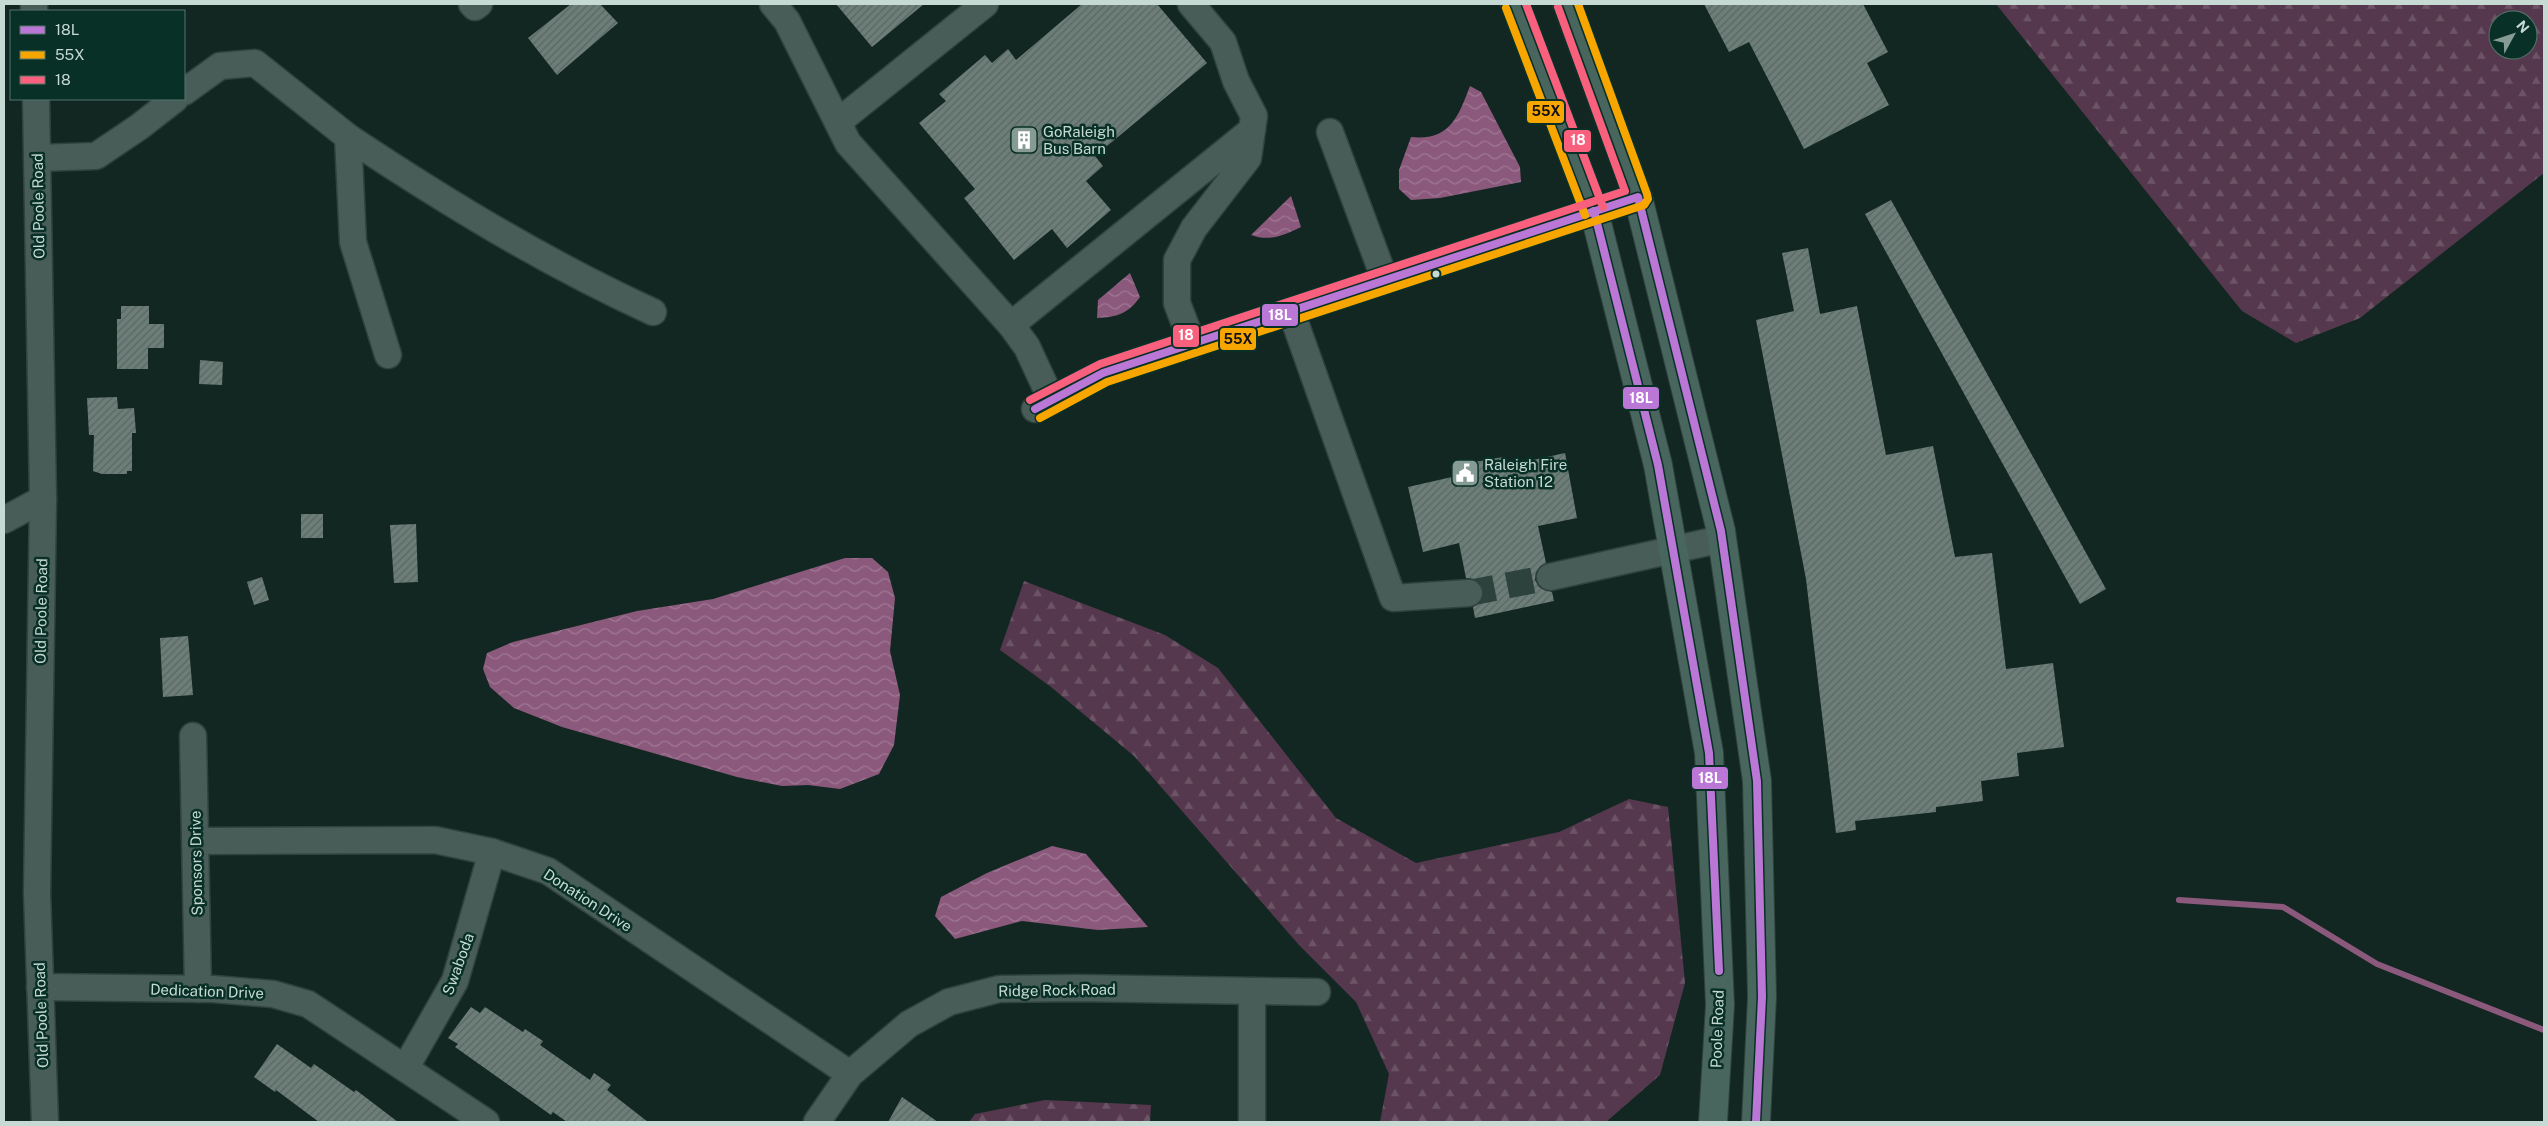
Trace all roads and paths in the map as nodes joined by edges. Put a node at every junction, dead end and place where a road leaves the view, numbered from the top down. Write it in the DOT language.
graph roads {
  1 [pos="472,4"];
  2 [pos="479,4"];
  3 [pos="773,4"];
  4 [pos="985,4"];
  5 [pos="1191,4"];
  6 [pos="1515,4"];
  7 [pos="1567,4"];
  8 [pos="185,91"];
  9 [pos="36,100"];
  10 [pos="174,100"];
  11 [pos="838,122"];
  12 [pos="1252,130"];
  13 [pos="1330,132"];
  14 [pos="348,137"];
  15 [pos="37,158"];
  16 [pos="1638,197"];
  17 [pos="1594,211"];
  18 [pos="1385,280"];
  19 [pos="1292,311"];
  20 [pos="653,312"];
  21 [pos="1011,325"];
  22 [pos="1193,345"];
  23 [pos="388,355"];
  24 [pos="43,498"];
  25 [pos="4,520"];
  26 [pos="1722,539"];
  27 [pos="1672,549"];
  28 [pos="1550,577"];
  29 [pos="1469,592"];
  30 [pos="192,736"];
  31 [pos="196,841"];
  32 [pos="492,852"];
  33 [pos="40,987"];
  34 [pos="198,989"];
  35 [pos="1252,991"];
  36 [pos="1317,992"];
  37 [pos="1762,997"];
  38 [pos="1720,1005"];
  39 [pos="406,1067"];
  40 [pos="850,1074"];
  41 [pos="45,1122"];
  42 [pos="486,1122"];
  43 [pos="817,1122"];
  44 [pos="1252,1122"];
  45 [pos="1713,1122"];
  46 [pos="1756,1122"];
  1 -- 2 [label="street"];
  3 -- 11 [label="street"];
  4 -- 11 [label="street"];
  5 -- 12 [label="street"];
  6 -- 17 [label="main road, Poole Road"];
  7 -- 16 [label="main road"];
  8 -- 14 [label="street"];
  9 -- 15 [label="street, Old Poole Road"];
  10 -- 15 [label="street"];
  11 -- 21 [label="street"];
  12 -- 21 [label="street"];
  12 -- 22 [label="street"];
  13 -- 18 [label="street"];
  14 -- 20 [label="street"];
  14 -- 23 [label="street"];
  15 -- 24 [label="street, Old Poole Road"];
  16 -- 17 [label="street"];
  16 -- 26 [label="main road"];
  17 -- 18 [label="street"];
  17 -- 27 [label="main road, Poole Road"];
  18 -- 19 [label="street"];
  19 -- 22 [label="street"];
  19 -- 29 [label="street"];
  21 -- 22 [label="street"];
  24 -- 25 [label="street"];
  24 -- 33 [label="street, Old Poole Road"];
  26 -- 27 [label="street"];
  26 -- 37 [label="main road"];
  27 -- 28 [label="street"];
  27 -- 38 [label="main road, Poole Road"];
  30 -- 31 [label="street, Sponsors Drive"];
  31 -- 32 [label="street, Donation Drive"];
  31 -- 34 [label="street, Sponsors Drive"];
  32 -- 39 [label="street, Swaboda"];
  32 -- 40 [label="street, Donation Drive"];
  33 -- 34 [label="street, Dedication Drive"];
  33 -- 41 [label="street, Old Poole Road"];
  34 -- 39 [label="street, Dedication Drive"];
  35 -- 36 [label="street, Ridge Rock Road"];
  35 -- 40 [label="street, Ridge Rock Road"];
  35 -- 44 [label="street"];
  37 -- 38 [label="main road"];
  37 -- 46 [label="main road"];
  38 -- 45 [label="main road, Poole Road"];
  39 -- 42 [label="street, Dedication Drive"];
  40 -- 43 [label="street, Ridge Rock Road"];
}
